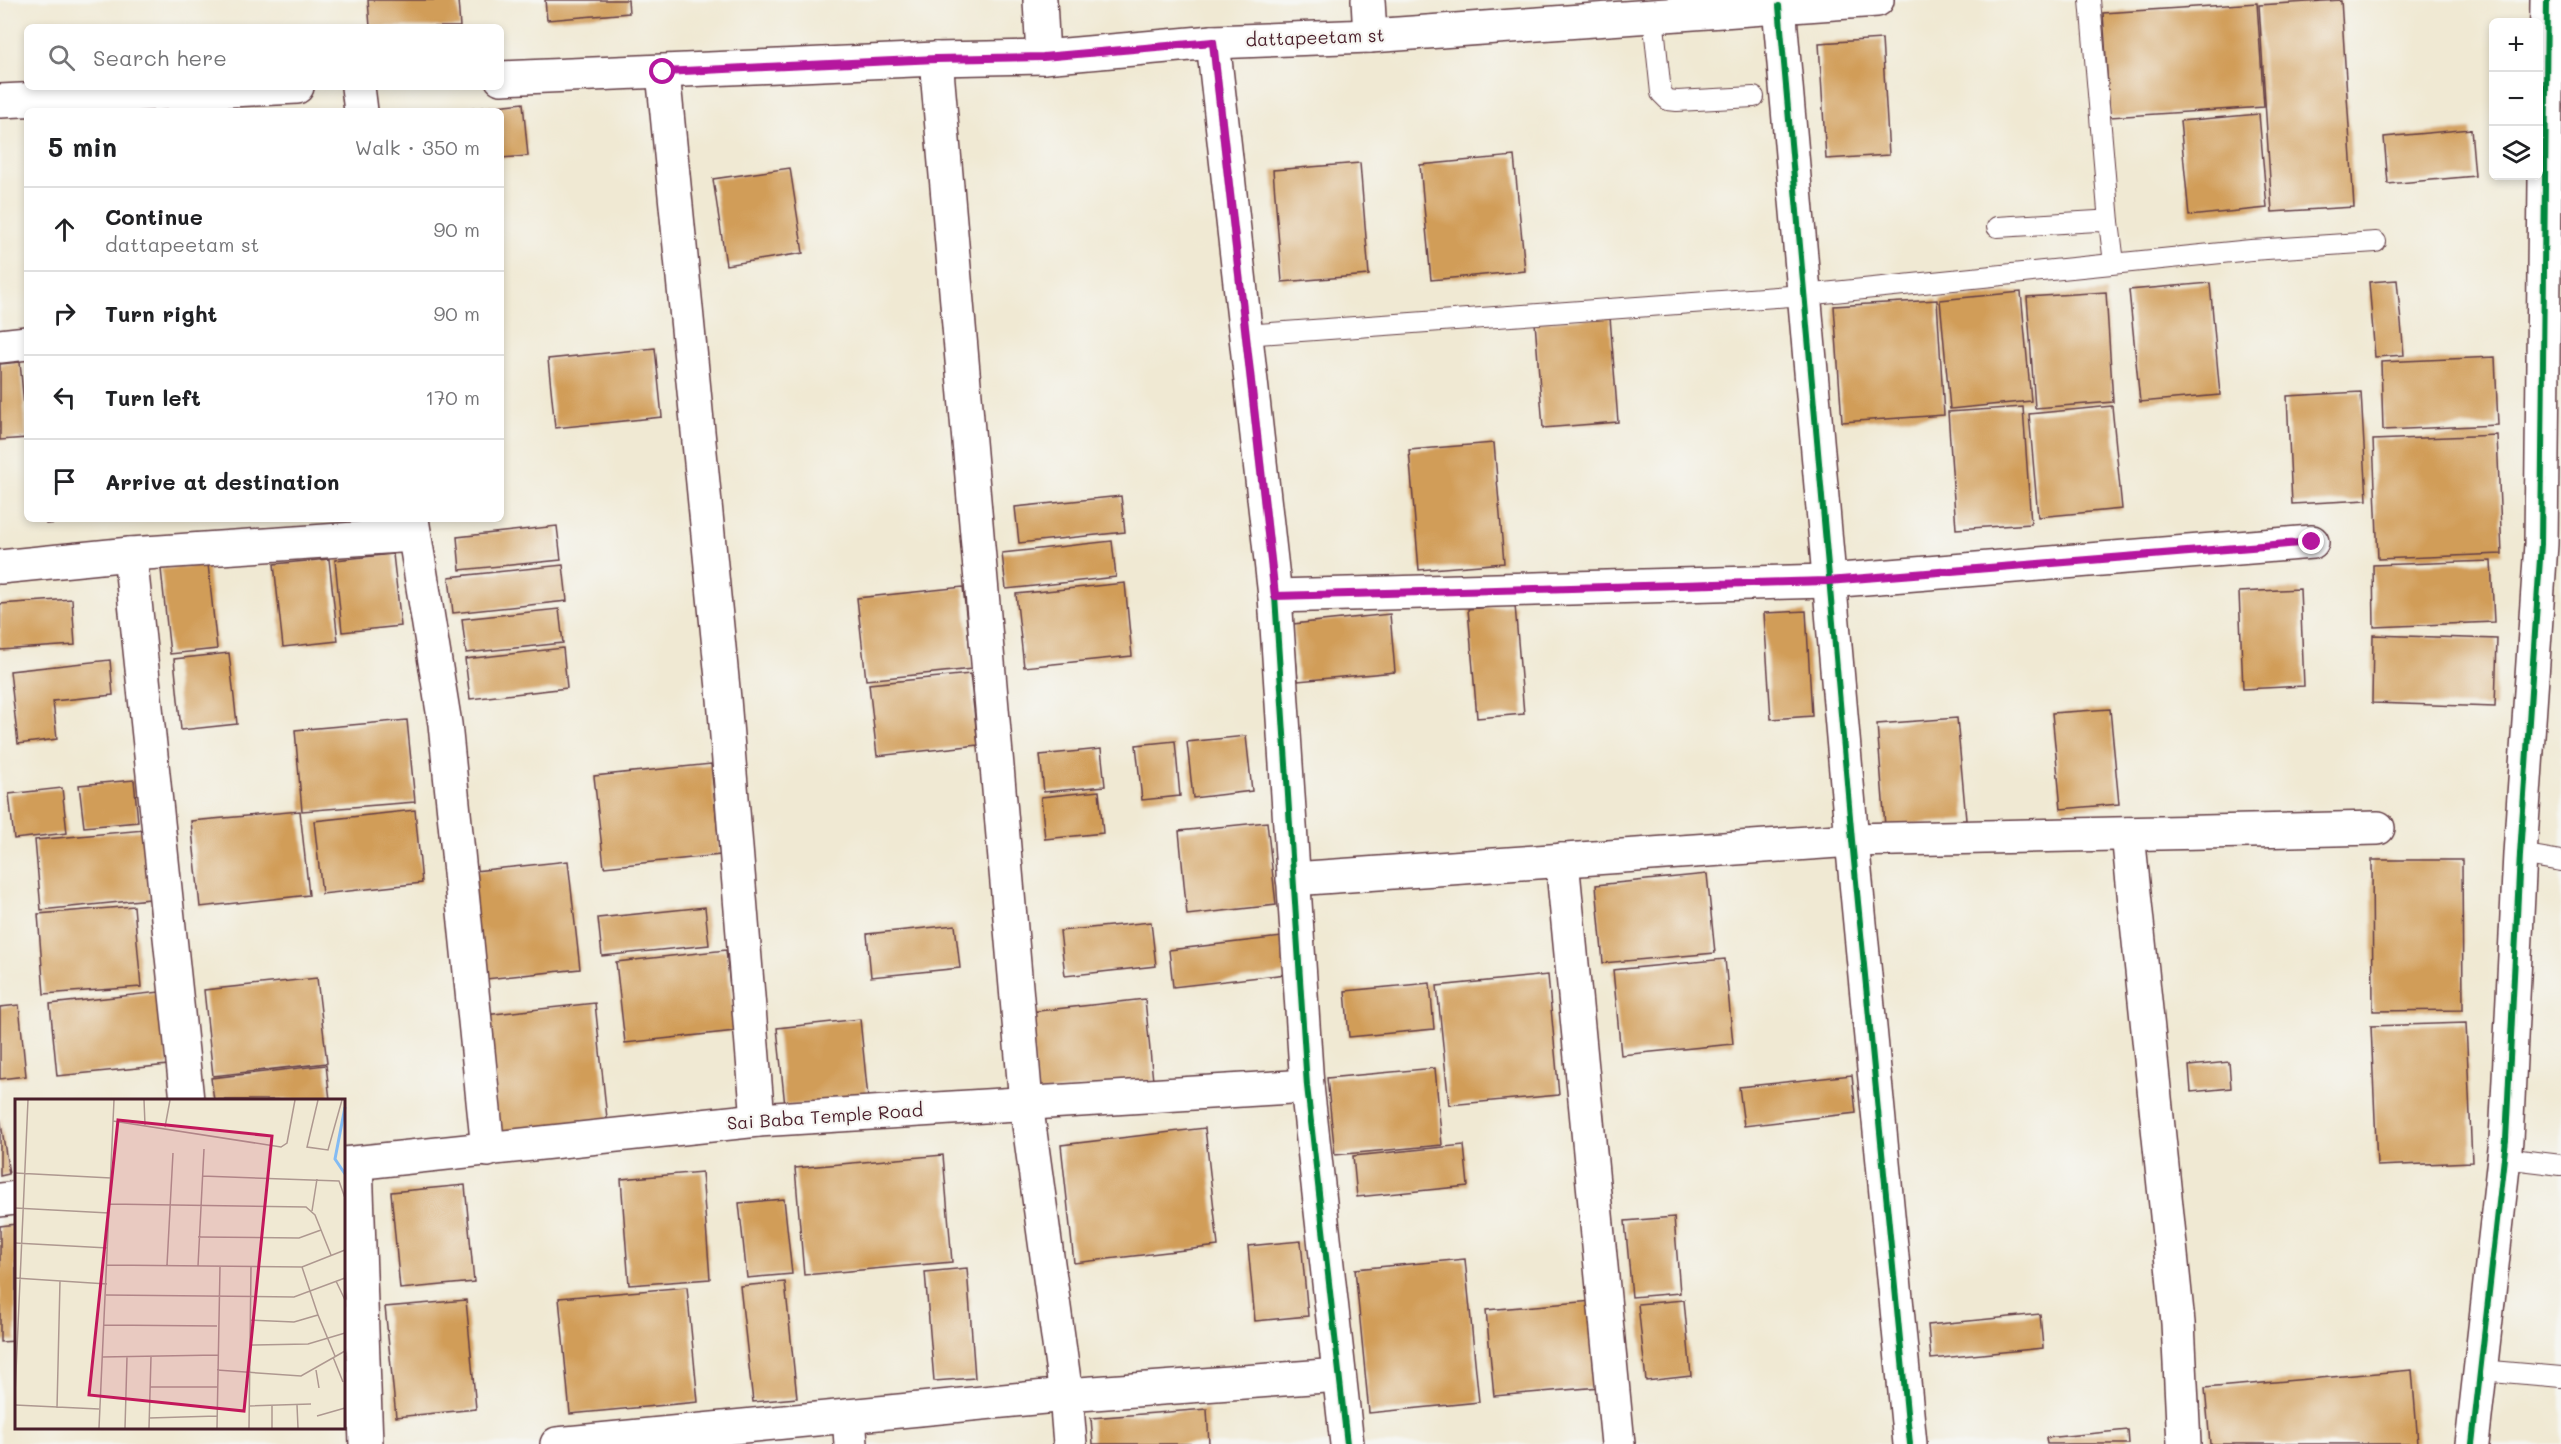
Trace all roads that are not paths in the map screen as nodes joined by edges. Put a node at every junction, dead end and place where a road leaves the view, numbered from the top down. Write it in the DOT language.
graph roads {
  1 [pos="1040,0"];
  2 [pos="1368,0"];
  3 [pos="1877,0"];
  4 [pos="2090,0"];
  5 [pos="2547,0"];
  6 [pos="1779,6"];
  7 [pos="1691,7"];
  8 [pos="1653,16"];
  9 [pos="1370,36"];
  10 [pos="1213,42"];
  11 [pos="1043,57"];
  12 [pos="936,59"];
  13 [pos="663,72"];
  14 [pos="504,78"];
  15 [pos="238,90"];
  16 [pos="358,90"];
  17 [pos="1754,97"];
  18 [pos="0,102"];
  19 [pos="361,108"];
  20 [pos="2109,222"];
  21 [pos="1997,227"];
  22 [pos="2376,242"];
  23 [pos="2552,255"];
  24 [pos="2114,263"];
  25 [pos="1804,295"];
  26 [pos="1244,335"];
  27 [pos="24,344"];
  28 [pos="0,346"];
  29 [pos="2552,447"];
  30 [pos="413,527"];
  31 [pos="2312,542"];
  32 [pos="130,554"];
  33 [pos="0,567"];
  34 [pos="1828,581"];
  35 [pos="1275,596"];
  36 [pos="2378,828"];
  37 [pos="2128,834"];
  38 [pos="1852,840"];
  39 [pos="2520,854"];
  40 [pos="1562,860"];
  41 [pos="2561,861"];
  42 [pos="1293,879"];
  43 [pos="1307,1086"];
  44 [pos="187,1099"];
  45 [pos="1026,1103"];
  46 [pos="758,1120"];
  47 [pos="488,1150"];
  48 [pos="2504,1158"];
  49 [pos="350,1163"];
  50 [pos="2561,1165"];
  51 [pos="15,1198"];
  52 [pos="0,1200"];
  53 [pos="2480,1370"];
  54 [pos="1339,1375"];
  55 [pos="2561,1377"];
  56 [pos="1066,1395"];
  57 [pos="850,1430"];
  58 [pos="614,1441"];
  59 [pos="366,1444"];
  60 [pos="557,1444"];
  61 [pos="1070,1444"];
  62 [pos="1347,1444"];
  63 [pos="1618,1444"];
  64 [pos="1910,1444"];
  65 [pos="2184,1444"];
  66 [pos="2472,1444"];
  1 -- 11 [label="street"];
  2 -- 9 [label="street"];
  3 -- 6 [label="street, dattapeetam st"];
  4 -- 20 [label="lane"];
  5 -- 23 [label="street"];
  6 -- 7 [label="street, dattapeetam st"];
  6 -- 25 [label="street"];
  7 -- 8 [label="street, dattapeetam st"];
  8 -- 9 [label="street, dattapeetam st"];
  8 -- 17 [label="lane"];
  9 -- 10 [label="street, dattapeetam st"];
  10 -- 11 [label="street, dattapeetam st"];
  10 -- 26 [label="street"];
  11 -- 12 [label="street, dattapeetam st"];
  12 -- 13 [label="street, dattapeetam st"];
  12 -- 45 [label="street"];
  13 -- 14 [label="street, dattapeetam st"];
  13 -- 46 [label="street"];
  15 -- 18 [label="street"];
  16 -- 19 [label="street"];
  20 -- 21 [label="lane"];
  20 -- 24 [label="lane"];
  22 -- 24 [label="lane"];
  23 -- 29 [label="street"];
  24 -- 25 [label="lane"];
  25 -- 26 [label="lane"];
  25 -- 34 [label="street"];
  26 -- 35 [label="street"];
  27 -- 28 [label="street"];
  29 -- 39 [label="street"];
  30 -- 32 [label="street"];
  30 -- 47 [label="street"];
  31 -- 34 [label="street"];
  32 -- 33 [label="street"];
  32 -- 44 [label="street"];
  34 -- 35 [label="street"];
  34 -- 38 [label="street"];
  35 -- 42 [label="street"];
  36 -- 37 [label="street"];
  37 -- 38 [label="street"];
  37 -- 65 [label="street"];
  38 -- 40 [label="street"];
  38 -- 64 [label="street"];
  39 -- 41 [label="lane"];
  39 -- 48 [label="street"];
  40 -- 42 [label="street"];
  40 -- 63 [label="street"];
  42 -- 43 [label="street"];
  43 -- 45 [label="street, Sai Baba Temple Road"];
  43 -- 54 [label="street"];
  45 -- 46 [label="street, Sai Baba Temple Road"];
  45 -- 56 [label="street"];
  46 -- 47 [label="street, Sai Baba Temple Road"];
  47 -- 49 [label="street, Sai Baba Temple Road"];
  48 -- 50 [label="lane"];
  48 -- 53 [label="street"];
  49 -- 59 [label="street"];
  51 -- 52 [label="street"];
  53 -- 55 [label="lane"];
  53 -- 66 [label="street"];
  54 -- 56 [label="street"];
  54 -- 62 [label="street"];
  56 -- 57 [label="street"];
  56 -- 61 [label="street"];
  57 -- 58 [label="street"];
  58 -- 60 [label="street"];
}
